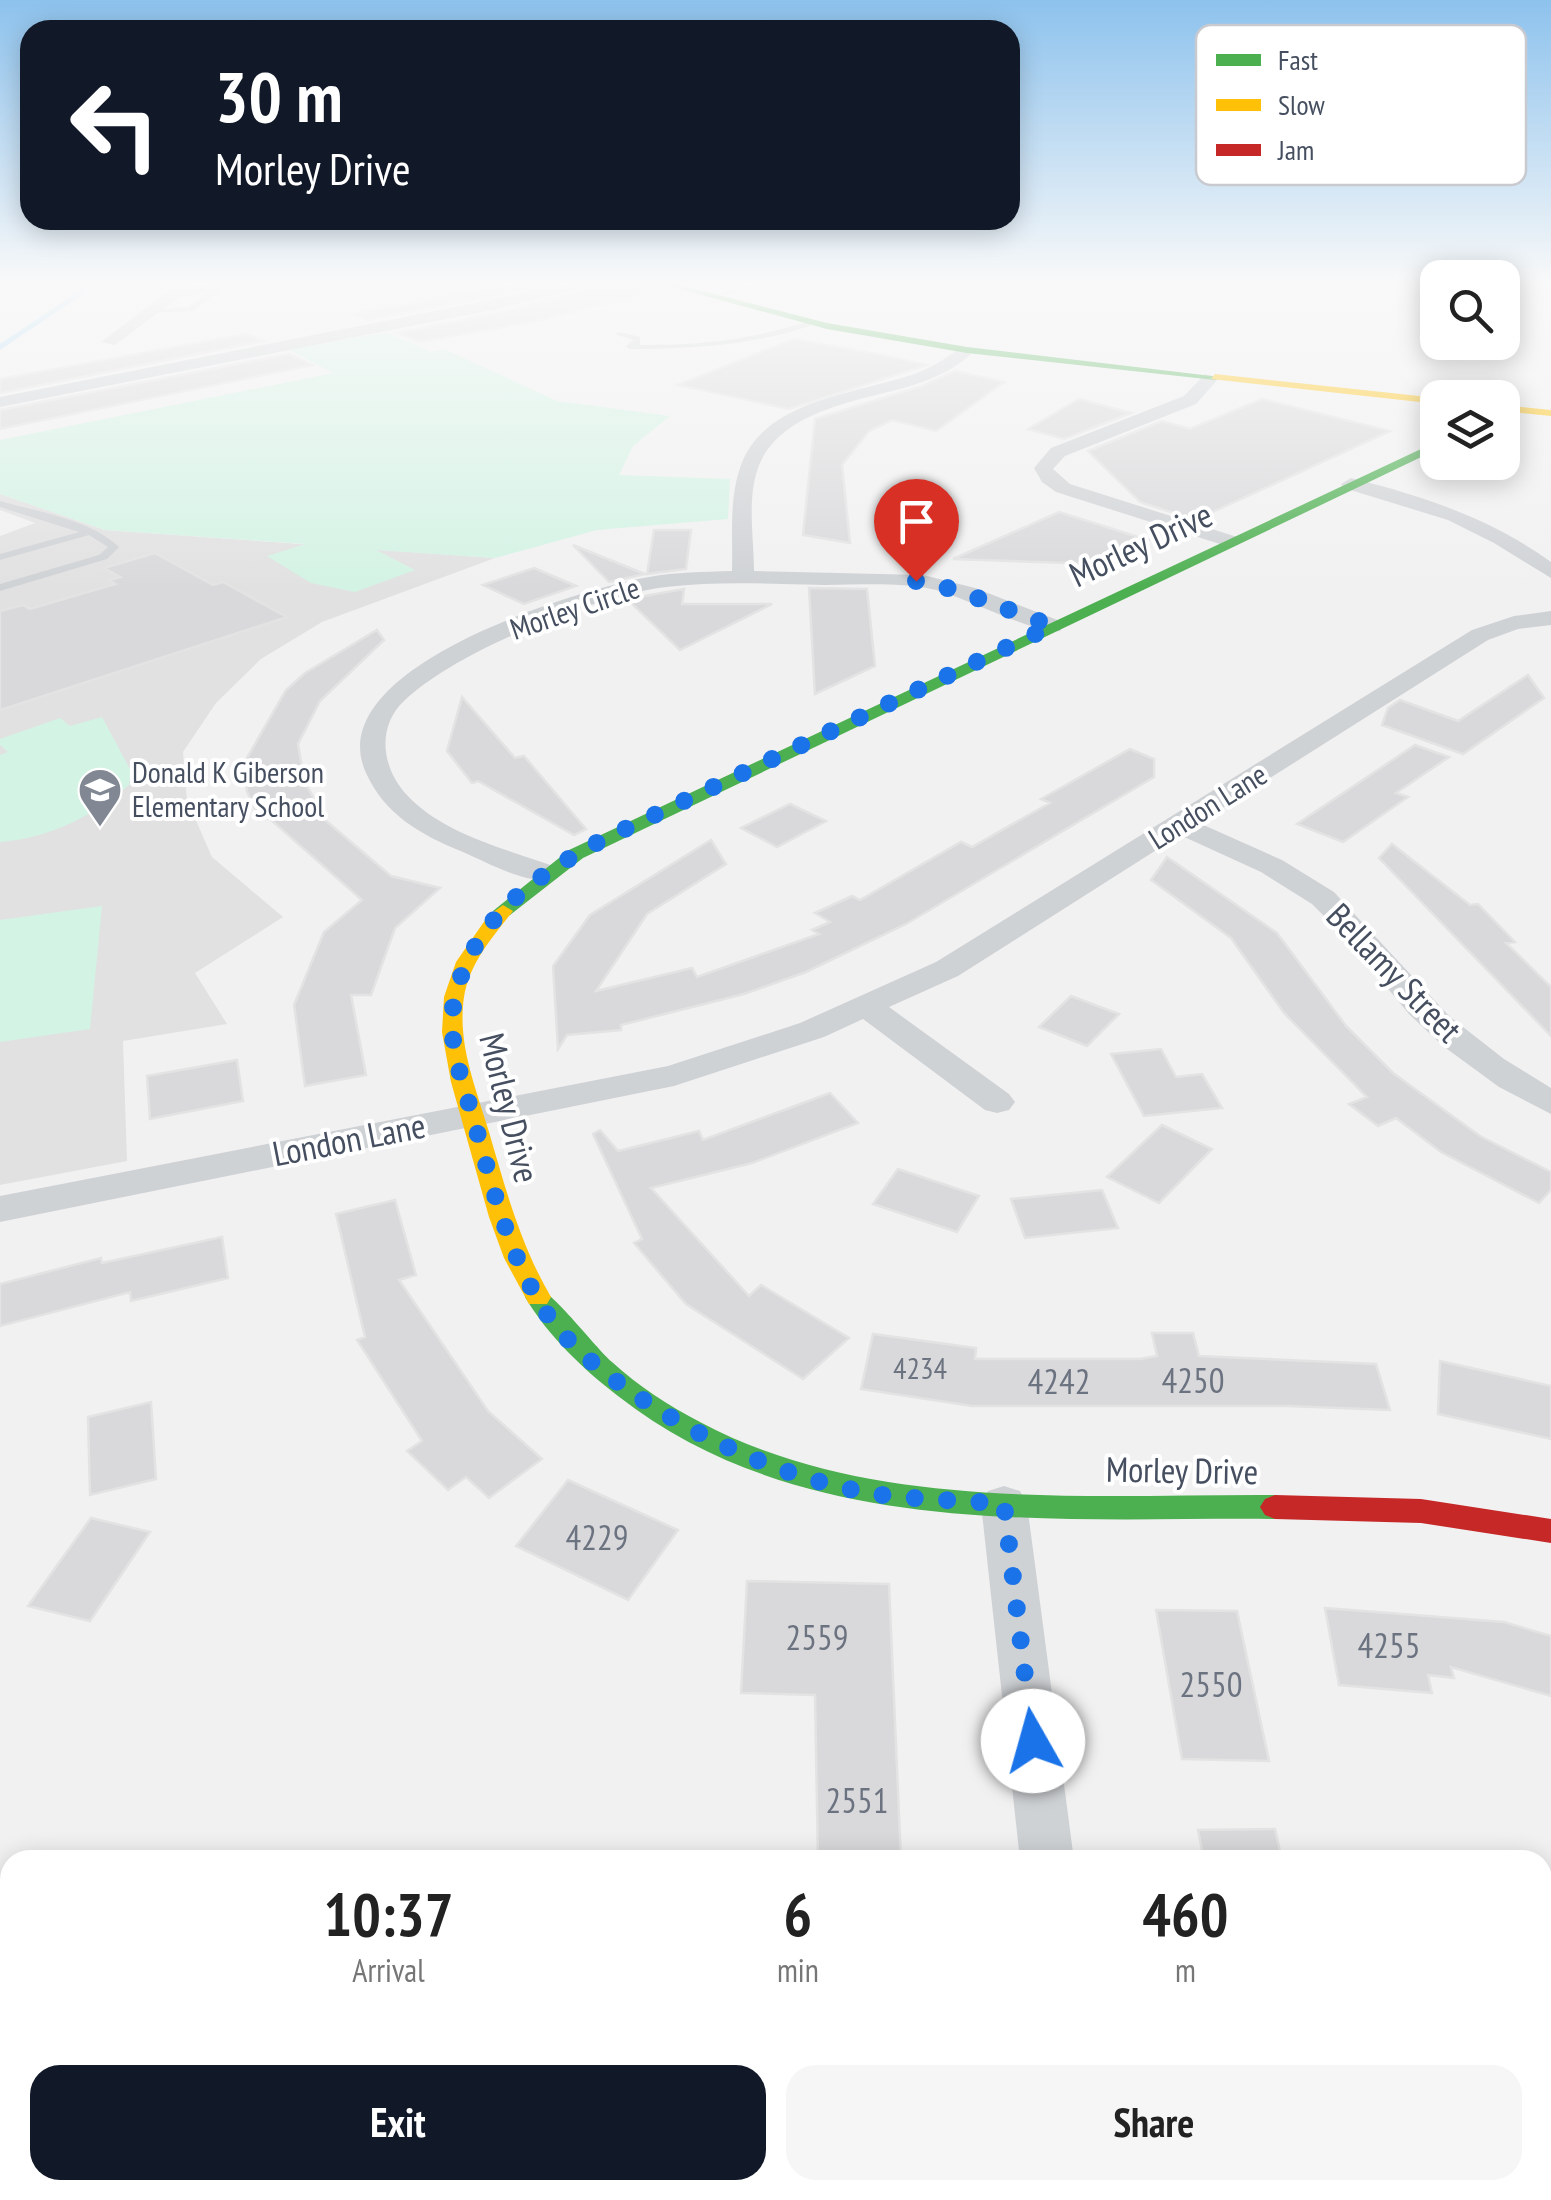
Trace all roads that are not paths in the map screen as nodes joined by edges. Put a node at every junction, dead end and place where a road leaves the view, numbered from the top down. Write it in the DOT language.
graph roads {
  1 [pos="89,385"];
  2 [pos="894,385"];
  3 [pos="1205,385"];
  4 [pos="1277,385"];
  5 [pos="1420,399"];
  6 [pos="0,402"];
  7 [pos="1520,410"];
  8 [pos="1551,413"];
  9 [pos="1420,452"];
  10 [pos="1350,484"];
  11 [pos="0,504"];
  12 [pos="87,532"];
  13 [pos="1230,541"];
  14 [pos="0,557"];
  15 [pos="1551,572"];
  16 [pos="743,578"];
  17 [pos="0,588"];
  18 [pos="1551,618"];
  19 [pos="535,621"];
  20 [pos="1052,626"];
  21 [pos="561,632"];
  22 [pos="1179,825"];
  23 [pos="546,873"];
  24 [pos="867,1007"];
  25 [pos="997,1102"];
  26 [pos="1551,1102"];
  27 [pos="473,1116"];
  28 [pos="0,1209"];
  29 [pos="1004,1504"];
  30 [pos="1551,1531"];
  31 [pos="1046,1850"];
  1 -- 6 [label="street"];
  2 -- 16 [label="street"];
  3 -- 13 [label="street"];
  4 -- 5 [label="street"];
  7 -- 8 [label="street"];
  9 -- 10 [label="street, Morley Drive"];
  10 -- 13 [label="street, Morley Drive"];
  10 -- 15 [label="street"];
  11 -- 12 [label="lane"];
  12 -- 14 [label="lane"];
  12 -- 17 [label="lane"];
  13 -- 20 [label="street, Morley Drive"];
  16 -- 19 [label="street, Morley Circle"];
  16 -- 20 [label="street, Morley Circle"];
  18 -- 22 [label="street, London Lane"];
  19 -- 21 [label="street"];
  19 -- 23 [label="street, Morley Circle"];
  20 -- 23 [label="street, Morley Drive"];
  22 -- 24 [label="street, London Lane"];
  22 -- 26 [label="street, Bellamy Street"];
  23 -- 27 [label="street, Morley Drive"];
  24 -- 25 [label="street"];
  24 -- 27 [label="street, London Lane"];
  27 -- 28 [label="street, London Lane"];
  27 -- 29 [label="street, Morley Drive"];
  29 -- 30 [label="street, Morley Drive"];
  29 -- 31 [label="street"];
}
